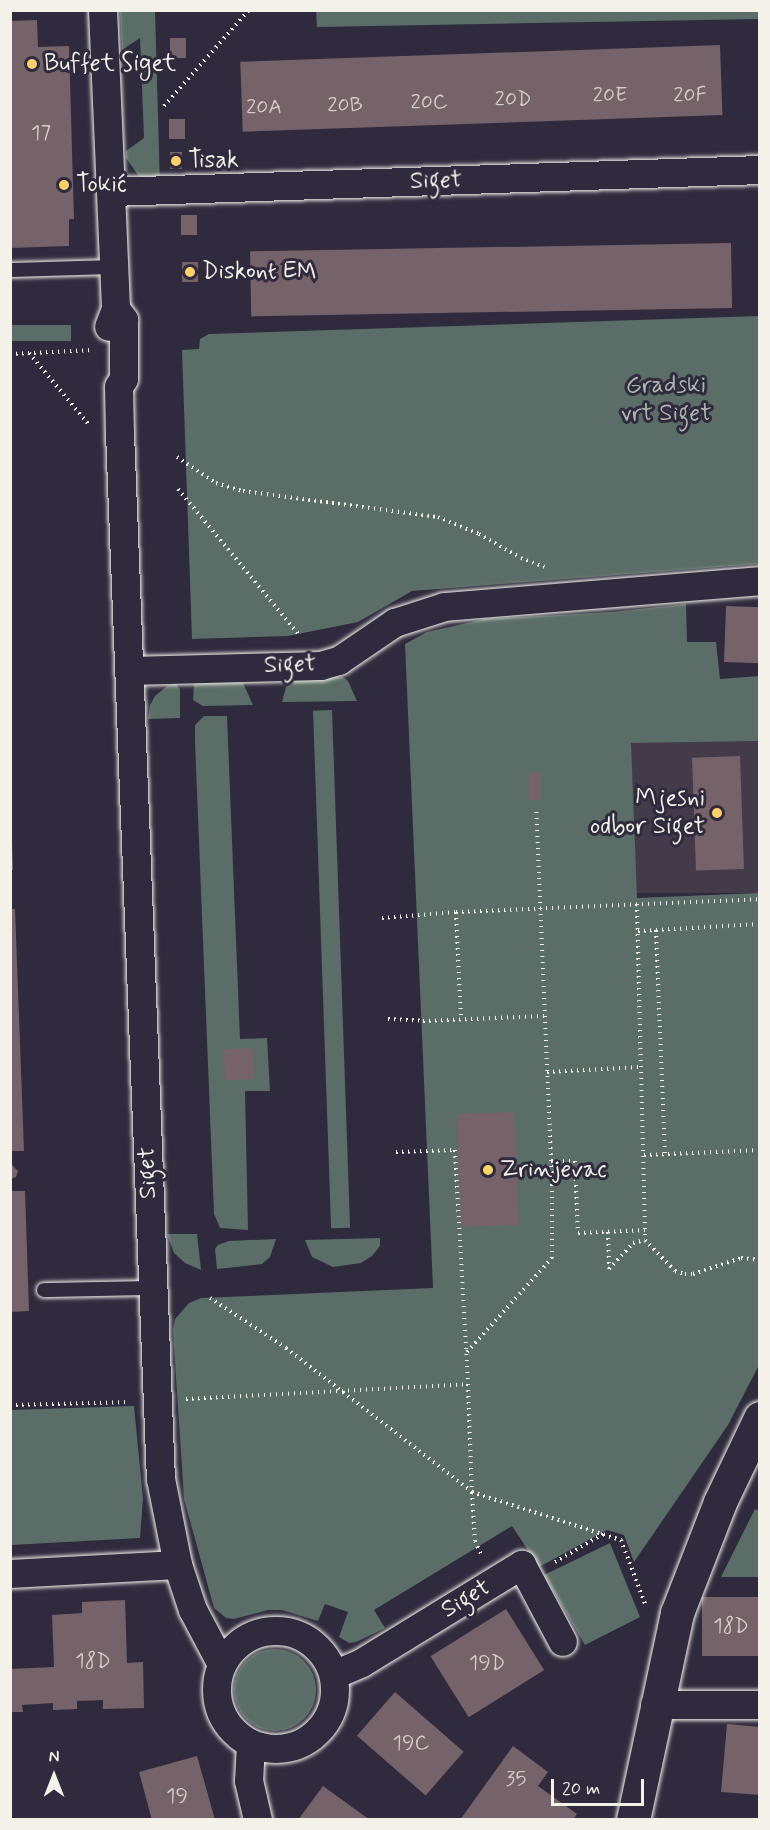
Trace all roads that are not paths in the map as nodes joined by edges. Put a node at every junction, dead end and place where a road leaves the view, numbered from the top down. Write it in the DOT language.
graph roads {
  1 [pos="103,10"];
  2 [pos="759,170"];
  3 [pos="112,192"];
  4 [pos="114,267"];
  5 [pos="10,270"];
  6 [pos="759,581"];
  7 [pos="129,671"];
  8 [pos="153,1287"];
  9 [pos="44,1290"];
  10 [pos="759,1418"];
  11 [pos="178,1565"];
  12 [pos="10,1574"];
  13 [pos="563,1642"];
  14 [pos="222,1665"];
  15 [pos="334,1675"];
  16 [pos="655,1705"];
  17 [pos="759,1706"];
  18 [pos="251,1744"];
  19 [pos="258,1820"];
  20 [pos="633,1820"];
  1 -- 3 [label="street, Siget"];
  2 -- 3 [label="street, Siget"];
  3 -- 4 [label="street, Siget"];
  4 -- 5 [label="lane"];
  4 -- 7 [label="street, Siget"];
  6 -- 7 [label="street, Siget"];
  7 -- 8 [label="street, Siget"];
  8 -- 9 [label="lane"];
  8 -- 11 [label="street, Siget"];
  10 -- 16 [label="street"];
  11 -- 12 [label="street"];
  11 -- 14 [label="street, Siget"];
  13 -- 15 [label="street, Siget"];
  14 -- 15 [label="street"];
  14 -- 18 [label="street"];
  15 -- 18 [label="street"];
  16 -- 17 [label="street"];
  16 -- 20 [label="street"];
  18 -- 19 [label="street"];
}
